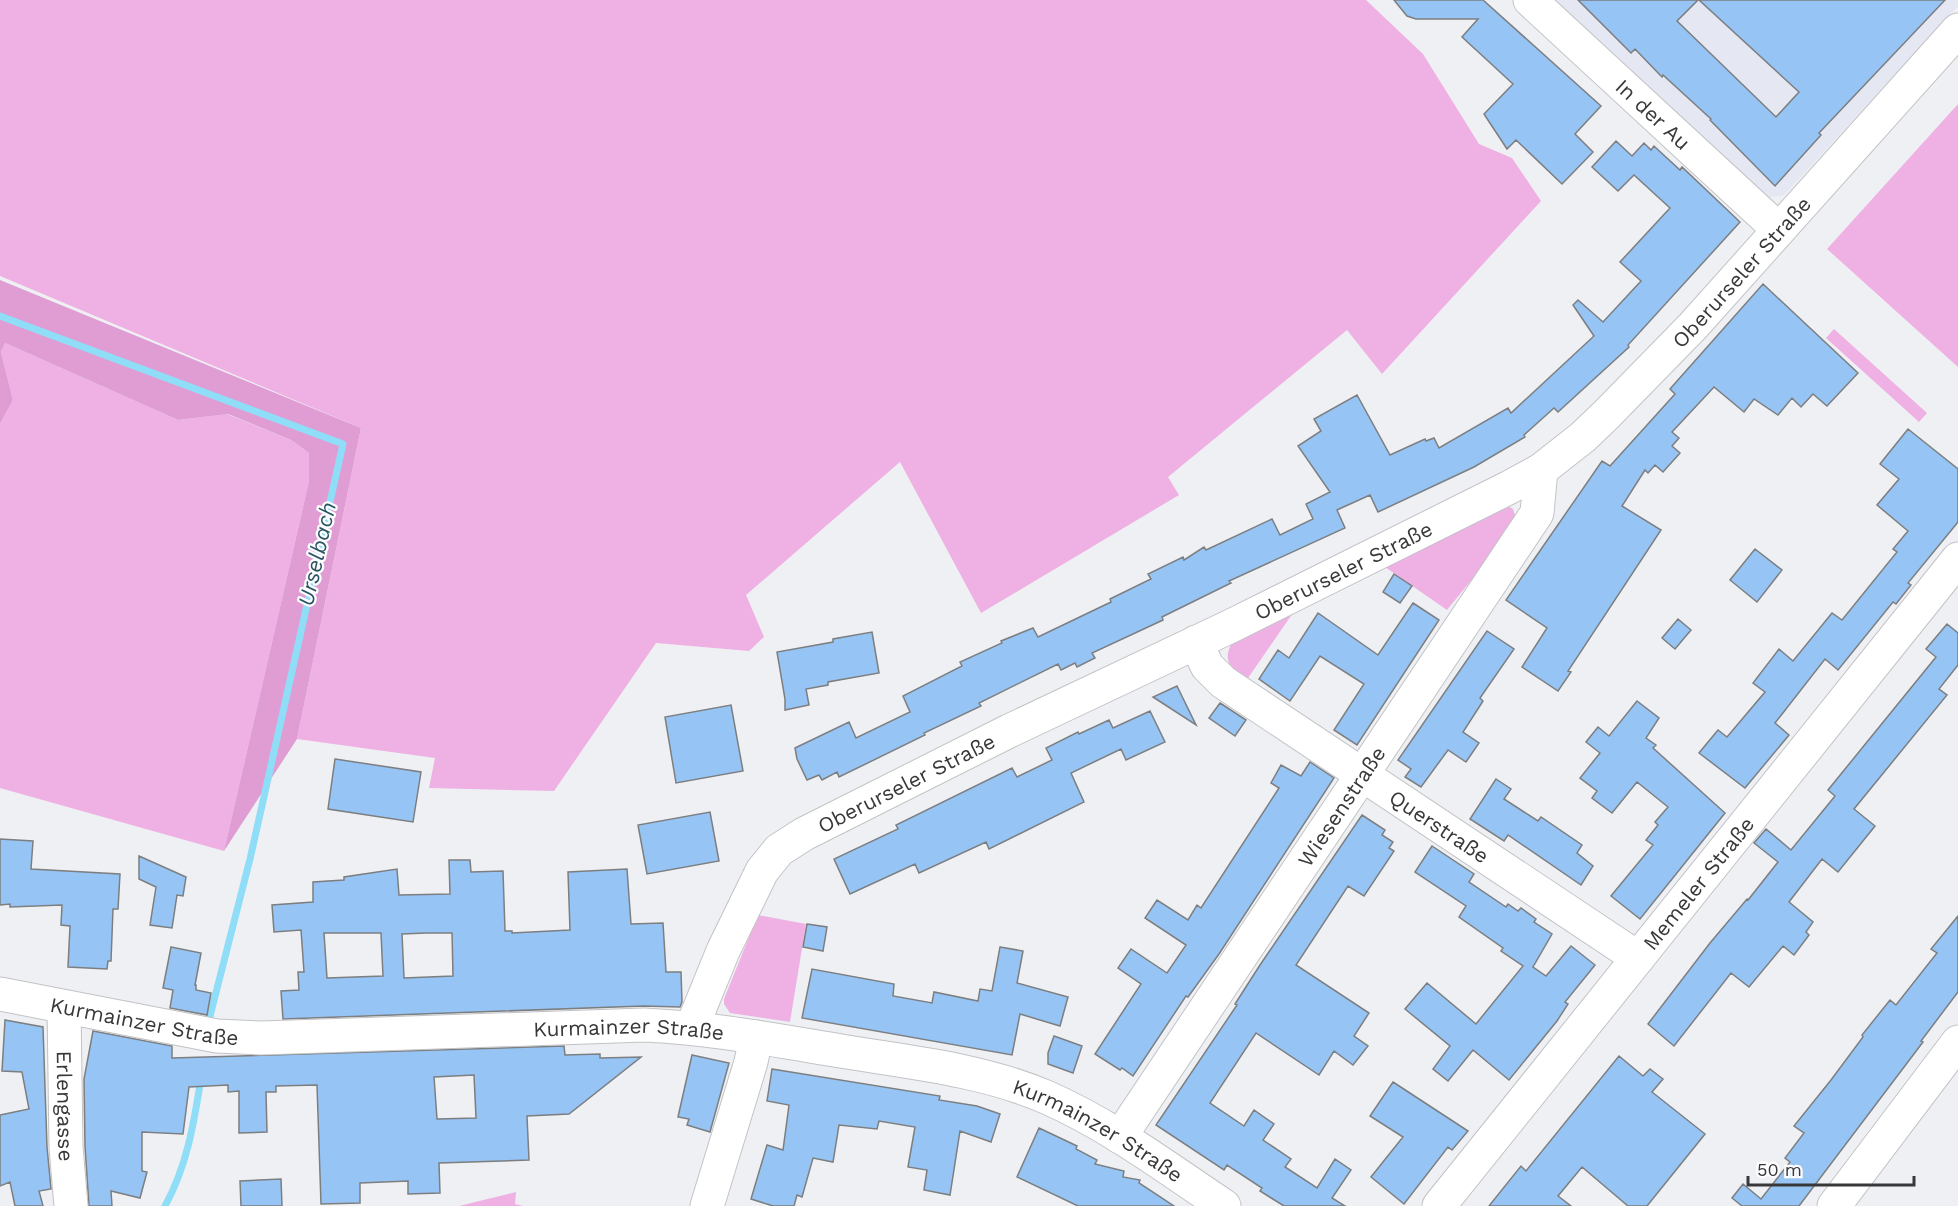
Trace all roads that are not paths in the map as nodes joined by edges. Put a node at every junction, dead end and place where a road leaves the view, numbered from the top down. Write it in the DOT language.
graph roads {
  1 [pos="1530,0"];
  2 [pos="1958,30"];
  3 [pos="1778,228"];
  4 [pos="1541,470"];
  5 [pos="1958,559"];
  6 [pos="1196,642"];
  7 [pos="1362,775"];
  8 [pos="1638,958"];
  9 [pos="0,994"];
  10 [pos="64,1007"];
  11 [pos="692,1027"];
  12 [pos="756,1037"];
  13 [pos="1958,1042"];
  14 [pos="1120,1137"];
  15 [pos="71,1206"];
  16 [pos="707,1206"];
  17 [pos="1224,1206"];
  18 [pos="1439,1206"];
  19 [pos="1834,1206"];
  1 -- 3 [label="street, In der Au"];
  2 -- 3 [label="street, Oberurseler Straße"];
  3 -- 4 [label="street, Oberurseler Straße"];
  4 -- 6 [label="street, Oberurseler Straße"];
  4 -- 7 [label="street, Wiesenstraße"];
  5 -- 8 [label="street, Memeler Straße"];
  6 -- 7 [label="street, Querstraße"];
  6 -- 11 [label="street, Oberurseler Straße"];
  7 -- 8 [label="street, Querstraße"];
  7 -- 14 [label="street, Wiesenstraße"];
  8 -- 18 [label="street, Memeler Straße"];
  9 -- 10 [label="street, Kurmainzer Straße"];
  10 -- 11 [label="street, Kurmainzer Straße"];
  10 -- 15 [label="street, Erlengasse"];
  11 -- 12 [label="street, Kurmainzer Straße"];
  12 -- 14 [label="street, Kurmainzer Straße"];
  12 -- 16 [label="street"];
  13 -- 19 [label="street"];
  14 -- 17 [label="street, Kurmainzer Straße"];
}
